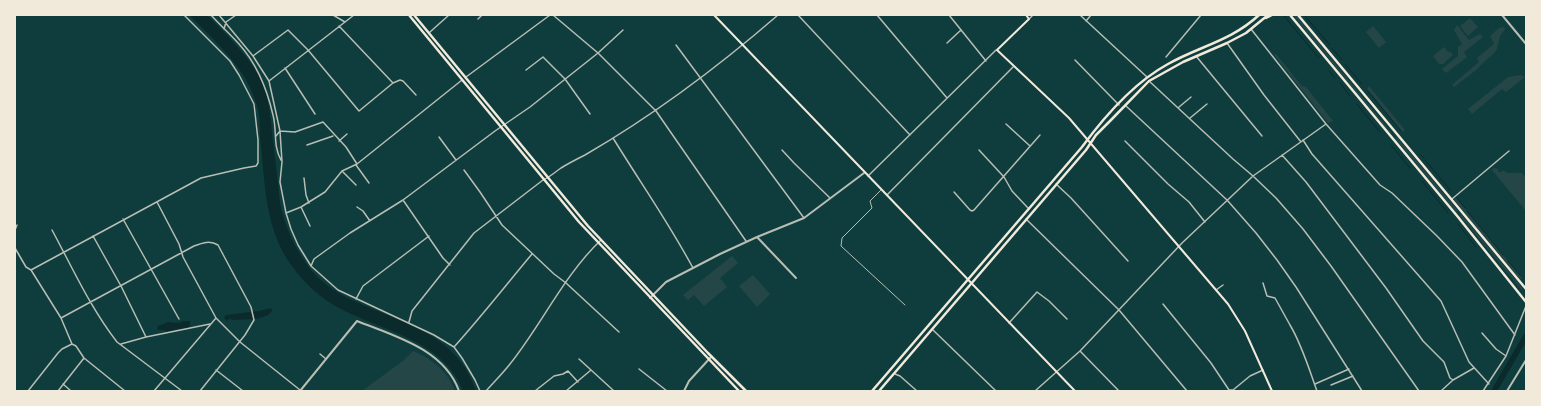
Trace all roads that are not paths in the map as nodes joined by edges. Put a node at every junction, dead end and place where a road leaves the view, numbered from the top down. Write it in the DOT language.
graph roads {
  1 [pos="184,15"];
  2 [pos="211,15"];
  3 [pos="219,15"];
  4 [pos="236,15"];
  5 [pos="333,15"];
  6 [pos="354,15"];
  7 [pos="409,15"];
  8 [pos="414,15"];
  9 [pos="449,15"];
  10 [pos="482,15"];
  11 [pos="550,15"];
  12 [pos="553,15"];
  13 [pos="714,15"];
  14 [pos="778,15"];
  15 [pos="798,15"];
  16 [pos="878,15"];
  17 [pos="949,15"];
  18 [pos="1026,15"];
  19 [pos="1033,15"];
  20 [pos="1080,15"];
  21 [pos="1091,15"];
  22 [pos="1201,15"];
  23 [pos="1259,15"];
  24 [pos="1268,15"];
  25 [pos="1272,15"];
  26 [pos="1290,15"];
  27 [pos="1298,15"];
  28 [pos="1502,15"];
  29 [pos="478,19"];
  30 [pos="1029,19"];
  31 [pos="1262,20"];
  32 [pos="1086,21"];
  33 [pos="226,22"];
  34 [pos="345,22"];
  35 [pos="339,26"];
  36 [pos="224,29"];
  37 [pos="1251,29"];
  38 [pos="623,30"];
  39 [pos="961,30"];
  40 [pos="429,33"];
  41 [pos="426,36"];
  42 [pos="947,43"];
  43 [pos="1228,43"];
  44 [pos="1526,44"];
  45 [pos="676,45"];
  46 [pos="742,45"];
  47 [pos="308,50"];
  48 [pos="996,50"];
  49 [pos="598,54"];
  50 [pos="253,56"];
  51 [pos="1196,56"];
  52 [pos="1166,57"];
  53 [pos="1075,60"];
  54 [pos="986,61"];
  55 [pos="1013,67"];
  56 [pos="285,68"];
  57 [pos="526,70"];
  58 [pos="466,77"];
  59 [pos="700,77"];
  60 [pos="1147,77"];
  61 [pos="462,80"];
  62 [pos="565,80"];
  63 [pos="268,81"];
  64 [pos="1149,81"];
  65 [pos="393,83"];
  66 [pos="266,89"];
  67 [pos="416,94"];
  68 [pos="1191,97"];
  69 [pos="948,98"];
  70 [pos="1125,104"];
  71 [pos="1207,104"];
  72 [pos="1119,105"];
  73 [pos="1179,107"];
  74 [pos="656,111"];
  75 [pos="315,114"];
  76 [pos="590,114"];
  77 [pos="1190,118"];
  78 [pos="505,124"];
  79 [pos="1006,124"];
  80 [pos="1326,124"];
  81 [pos="500,127"];
  82 [pos="280,131"];
  83 [pos="1396,133"];
  84 [pos="347,134"];
  85 [pos="910,135"];
  86 [pos="1040,135"];
  87 [pos="334,136"];
  88 [pos="1262,136"];
  89 [pos="275,137"];
  90 [pos="439,137"];
  91 [pos="1391,137"];
  92 [pos="613,138"];
  93 [pos="1088,140"];
  94 [pos="339,141"];
  95 [pos="1125,141"];
  96 [pos="1302,141"];
  97 [pos="1091,143"];
  98 [pos="307,145"];
  99 [pos="1030,146"];
  100 [pos="782,150"];
  101 [pos="979,150"];
  102 [pos="1509,151"];
  103 [pos="1282,155"];
  104 [pos="456,160"];
  105 [pos="282,162"];
  106 [pos="357,164"];
  107 [pos="464,170"];
  108 [pos="342,171"];
  109 [pos="864,173"];
  110 [pos="868,176"];
  111 [pos="1253,176"];
  112 [pos="1004,177"];
  113 [pos="304,178"];
  114 [pos="549,178"];
  115 [pos="543,180"];
  116 [pos="369,183"];
  117 [pos="1056,184"];
  118 [pos="356,185"];
  119 [pos="881,190"];
  120 [pos="954,192"];
  121 [pos="887,196"];
  122 [pos="830,198"];
  123 [pos="403,200"];
  124 [pos="1227,200"];
  125 [pos="1452,200"];
  126 [pos="157,202"];
  127 [pos="309,203"];
  128 [pos="302,207"];
  129 [pos="357,207"];
  130 [pos="1029,209"];
  131 [pos="286,214"];
  132 [pos="496,216"];
  133 [pos="804,218"];
  134 [pos="123,219"];
  135 [pos="1026,219"];
  136 [pos="370,221"];
  137 [pos="1205,222"];
  138 [pos="17,225"];
  139 [pos="310,226"];
  140 [pos="15,230"];
  141 [pos="52,230"];
  142 [pos="93,236"];
  143 [pos="428,236"];
  144 [pos="757,236"];
  145 [pos="601,240"];
  146 [pos="746,241"];
  147 [pos="597,243"];
  148 [pos="1179,246"];
  149 [pos="15,248"];
  150 [pos="64,252"];
  151 [pos="182,252"];
  152 [pos="532,254"];
  153 [pos="1128,261"];
  154 [pos="450,265"];
  155 [pos="311,266"];
  156 [pos="693,268"];
  157 [pos="31,270"];
  158 [pos="151,270"];
  159 [pos="796,278"];
  160 [pos="968,280"];
  161 [pos="566,283"];
  162 [pos="1263,283"];
  163 [pos="971,284"];
  164 [pos="121,286"];
  165 [pos="1223,286"];
  166 [pos="1526,289"];
  167 [pos="1216,290"];
  168 [pos="653,294"];
  169 [pos="650,298"];
  170 [pos="356,299"];
  171 [pos="92,302"];
  172 [pos="1526,302"];
  173 [pos="1163,304"];
  174 [pos="905,305"];
  175 [pos="1526,306"];
  176 [pos="1119,310"];
  177 [pos="61,318"];
  178 [pos="216,318"];
  179 [pos="178,319"];
  180 [pos="1067,320"];
  181 [pos="409,322"];
  182 [pos="1008,323"];
  183 [pos="210,324"];
  184 [pos="932,330"];
  185 [pos="619,332"];
  186 [pos="1482,333"];
  187 [pos="1515,335"];
  188 [pos="146,337"];
  189 [pos="240,342"];
  190 [pos="72,344"];
  191 [pos="120,345"];
  192 [pos="454,348"];
  193 [pos="1080,351"];
  194 [pos="320,354"];
  195 [pos="1506,356"];
  196 [pos="712,357"];
  197 [pos="84,358"];
  198 [pos="326,359"];
  199 [pos="579,359"];
  200 [pos="708,360"];
  201 [pos="1526,360"];
  202 [pos="1474,368"];
  203 [pos="639,369"];
  204 [pos="1349,369"];
  205 [pos="216,370"];
  206 [pos="591,370"];
  207 [pos="1263,370"];
  208 [pos="1057,372"];
  209 [pos="895,374"];
  210 [pos="1353,376"];
  211 [pos="165,378"];
  212 [pos="1453,380"];
  213 [pos="578,382"];
  214 [pos="63,384"];
  215 [pos="1315,384"];
  216 [pos="1488,384"];
  217 [pos="1331,385"];
  218 [pos="28,391"];
  219 [pos="58,391"];
  220 [pos="71,391"];
  221 [pos="125,391"];
  222 [pos="154,391"];
  223 [pos="182,391"];
  224 [pos="200,391"];
  225 [pos="243,391"];
  226 [pos="300,391"];
  227 [pos="459,391"];
  228 [pos="480,391"];
  229 [pos="486,391"];
  230 [pos="535,391"];
  231 [pos="566,391"];
  232 [pos="614,391"];
  233 [pos="667,391"];
  234 [pos="684,391"];
  235 [pos="739,391"];
  236 [pos="746,391"];
  237 [pos="872,391"];
  238 [pos="879,391"];
  239 [pos="917,391"];
  240 [pos="996,391"];
  241 [pos="1035,391"];
  242 [pos="1075,391"];
  243 [pos="1119,391"];
  244 [pos="1187,391"];
  245 [pos="1272,391"];
  246 [pos="1317,391"];
  247 [pos="1362,391"];
  248 [pos="1419,391"];
  249 [pos="1441,391"];
  250 [pos="1483,391"];
  251 [pos="1507,391"];
  1 -- 126 [label="street"];
  2 -- 36 [label="street"];
  3 -- 33 [label="street"];
  4 -- 33 [label="street"];
  5 -- 34 [label="street"];
  6 -- 34 [label="street"];
  7 -- 41 [label="main road"];
  8 -- 40 [label="main road"];
  9 -- 40 [label="street"];
  10 -- 29 [label="street"];
  11 -- 58 [label="street"];
  12 -- 49 [label="street"];
  13 -- 46 [label="main road"];
  14 -- 46 [label="street"];
  15 -- 85 [label="street"];
  16 -- 69 [label="street"];
  17 -- 39 [label="street"];
  18 -- 30 [label="main road"];
  19 -- 30 [label="street"];
  20 -- 32 [label="street"];
  21 -- 32 [label="street"];
  22 -- 52 [label="street"];
  23 -- 60 [label="main road"];
  24 -- 31 [label="main road"];
  25 -- 31 [label="main road"];
  26 -- 91 [label="main road"];
  27 -- 83 [label="main road"];
  28 -- 44 [label="street"];
  30 -- 48 [label="main road"];
  31 -- 37 [label="main road"];
  32 -- 60 [label="street"];
  33 -- 36 [label="street"];
  33 -- 50 [label="street"];
  34 -- 35 [label="street"];
  35 -- 47 [label="street"];
  35 -- 65 [label="street"];
  36 -- 66 [label="street"];
  37 -- 43 [label="main road"];
  37 -- 80 [label="street"];
  38 -- 49 [label="street"];
  39 -- 42 [label="street"];
  39 -- 54 [label="street"];
  40 -- 41 [label="street"];
  40 -- 58 [label="main road"];
  41 -- 61 [label="main road"];
  43 -- 51 [label="main road"];
  43 -- 96 [label="street"];
  45 -- 59 [label="street"];
  46 -- 59 [label="street"];
  46 -- 109 [label="main road"];
  47 -- 50 [label="street"];
  47 -- 56 [label="street"];
  47 -- 65 [label="street"];
  48 -- 54 [label="street"];
  48 -- 55 [label="main road"];
  49 -- 62 [label="street"];
  49 -- 74 [label="street"];
  50 -- 63 [label="street"];
  51 -- 64 [label="main road"];
  51 -- 88 [label="street"];
  53 -- 72 [label="street"];
  54 -- 69 [label="street"];
  55 -- 93 [label="main road"];
  55 -- 121 [label="street"];
  56 -- 63 [label="street"];
  56 -- 75 [label="street"];
  57 -- 62 [label="street"];
  58 -- 78 [label="main road"];
  59 -- 74 [label="street"];
  59 -- 133 [label="street"];
  60 -- 72 [label="main road"];
  61 -- 81 [label="main road"];
  61 -- 106 [label="street"];
  62 -- 76 [label="street"];
  62 -- 78 [label="street"];
  63 -- 66 [label="street"];
  63 -- 82 [label="street"];
  64 -- 70 [label="main road"];
  64 -- 73 [label="street"];
  65 -- 67 [label="street"];
  66 -- 89 [label="street"];
  68 -- 73 [label="street"];
  69 -- 85 [label="street"];
  70 -- 97 [label="main road"];
  70 -- 124 [label="street"];
  71 -- 77 [label="street"];
  72 -- 93 [label="main road"];
  73 -- 77 [label="street"];
  74 -- 92 [label="street"];
  74 -- 146 [label="street"];
  77 -- 111 [label="street"];
  78 -- 81 [label="street"];
  78 -- 114 [label="main road"];
  79 -- 99 [label="street"];
  80 -- 96 [label="street"];
  80 -- 187 [label="street"];
  81 -- 104 [label="street"];
  81 -- 115 [label="main road"];
  82 -- 87 [label="street"];
  82 -- 89 [label="street"];
  82 -- 105 [label="street"];
  83 -- 91 [label="main road"];
  83 -- 125 [label="main road"];
  84 -- 94 [label="street"];
  85 -- 110 [label="street"];
  86 -- 99 [label="street"];
  87 -- 94 [label="street"];
  87 -- 98 [label="street"];
  89 -- 105 [label="street"];
  90 -- 104 [label="street"];
  91 -- 172 [label="main road"];
  92 -- 114 [label="street"];
  92 -- 156 [label="street"];
  93 -- 97 [label="main road"];
  93 -- 130 [label="main road"];
  94 -- 106 [label="street"];
  95 -- 137 [label="street"];
  96 -- 103 [label="street"];
  96 -- 202 [label="street"];
  97 -- 117 [label="main road"];
  97 -- 148 [label="main road"];
  99 -- 112 [label="street"];
  100 -- 122 [label="street"];
  101 -- 112 [label="street"];
  102 -- 125 [label="street"];
  103 -- 111 [label="street"];
  103 -- 212 [label="street"];
  104 -- 123 [label="street"];
  105 -- 131 [label="street"];
  106 -- 108 [label="street"];
  106 -- 116 [label="street"];
  107 -- 132 [label="street"];
  108 -- 118 [label="street"];
  108 -- 127 [label="street"];
  109 -- 110 [label="main road"];
  109 -- 122 [label="street"];
  110 -- 119 [label="main road"];
  111 -- 124 [label="street"];
  111 -- 248 [label="street"];
  112 -- 120 [label="street"];
  112 -- 130 [label="street"];
  113 -- 127 [label="street"];
  114 -- 115 [label="street"];
  114 -- 145 [label="main road"];
  115 -- 132 [label="street"];
  115 -- 147 [label="main road"];
  117 -- 135 [label="main road"];
  117 -- 153 [label="street"];
  119 -- 121 [label="main road"];
  119 -- 174 [label="lane"];
  121 -- 160 [label="main road"];
  122 -- 133 [label="street"];
  123 -- 136 [label="street"];
  123 -- 143 [label="street"];
  124 -- 137 [label="street"];
  124 -- 204 [label="street"];
  125 -- 166 [label="main road"];
  126 -- 134 [label="street"];
  126 -- 151 [label="street"];
  127 -- 128 [label="street"];
  128 -- 131 [label="street"];
  128 -- 139 [label="street"];
  129 -- 136 [label="street"];
  130 -- 160 [label="main road"];
  131 -- 155 [label="street"];
  132 -- 152 [label="street"];
  132 -- 154 [label="street"];
  133 -- 144 [label="street"];
  134 -- 142 [label="street"];
  134 -- 158 [label="street"];
  135 -- 163 [label="main road"];
  135 -- 176 [label="street"];
  136 -- 155 [label="street"];
  137 -- 148 [label="street"];
  138 -- 140 [label="street"];
  141 -- 150 [label="street"];
  142 -- 150 [label="street"];
  142 -- 164 [label="street"];
  143 -- 154 [label="street"];
  143 -- 170 [label="street"];
  144 -- 146 [label="street"];
  144 -- 159 [label="street"];
  145 -- 147 [label="street"];
  145 -- 168 [label="main road"];
  146 -- 156 [label="street"];
  147 -- 161 [label="street"];
  147 -- 169 [label="main road"];
  148 -- 167 [label="main road"];
  148 -- 176 [label="street"];
  149 -- 157 [label="street"];
  150 -- 157 [label="street"];
  150 -- 171 [label="street"];
  151 -- 158 [label="street"];
  151 -- 178 [label="street"];
  151 -- 189 [label="street"];
  152 -- 161 [label="street"];
  152 -- 192 [label="street"];
  154 -- 181 [label="street"];
  155 -- 170 [label="street"];
  156 -- 168 [label="street"];
  157 -- 177 [label="street"];
  158 -- 164 [label="street"];
  158 -- 179 [label="street"];
  160 -- 163 [label="main road"];
  160 -- 237 [label="main road"];
  161 -- 185 [label="street"];
  161 -- 229 [label="street"];
  162 -- 215 [label="street"];
  163 -- 182 [label="main road"];
  163 -- 184 [label="main road"];
  164 -- 171 [label="street"];
  164 -- 188 [label="street"];
  165 -- 167 [label="street"];
  167 -- 207 [label="main road"];
  168 -- 169 [label="street"];
  168 -- 196 [label="main road"];
  169 -- 200 [label="main road"];
  170 -- 181 [label="street"];
  171 -- 177 [label="street"];
  171 -- 191 [label="street"];
  173 -- 207 [label="street"];
  175 -- 187 [label="street"];
  176 -- 193 [label="street"];
  176 -- 244 [label="street"];
  177 -- 190 [label="street"];
  178 -- 183 [label="street"];
  178 -- 189 [label="street"];
  180 -- 182 [label="street"];
  181 -- 192 [label="street"];
  182 -- 208 [label="main road"];
  183 -- 188 [label="street"];
  183 -- 211 [label="street"];
  184 -- 209 [label="main road"];
  184 -- 240 [label="street"];
  186 -- 195 [label="street"];
  187 -- 195 [label="street"];
  188 -- 191 [label="street"];
  189 -- 205 [label="street"];
  189 -- 226 [label="street"];
  190 -- 197 [label="street"];
  190 -- 218 [label="street"];
  191 -- 211 [label="street"];
  192 -- 228 [label="street"];
  193 -- 208 [label="street"];
  193 -- 243 [label="street"];
  194 -- 198 [label="street"];
  195 -- 216 [label="street"];
  196 -- 200 [label="street"];
  196 -- 236 [label="main road"];
  197 -- 214 [label="street"];
  197 -- 221 [label="street"];
  198 -- 226 [label="street"];
  198 -- 227 [label="street"];
  199 -- 206 [label="street"];
  200 -- 234 [label="street"];
  200 -- 235 [label="main road"];
  201 -- 251 [label="street"];
  202 -- 212 [label="street"];
  202 -- 216 [label="street"];
  203 -- 233 [label="street"];
  204 -- 210 [label="street"];
  204 -- 215 [label="street"];
  205 -- 224 [label="street"];
  205 -- 225 [label="street"];
  206 -- 213 [label="street"];
  206 -- 232 [label="street"];
  207 -- 245 [label="main road"];
  208 -- 241 [label="street"];
  208 -- 242 [label="main road"];
  209 -- 238 [label="main road"];
  209 -- 239 [label="street"];
  210 -- 217 [label="street"];
  210 -- 247 [label="street"];
  211 -- 222 [label="street"];
  211 -- 223 [label="street"];
  212 -- 249 [label="street"];
  213 -- 230 [label="street"];
  213 -- 231 [label="street"];
  214 -- 219 [label="street"];
  214 -- 220 [label="street"];
  215 -- 246 [label="street"];
  216 -- 250 [label="street"];
}
